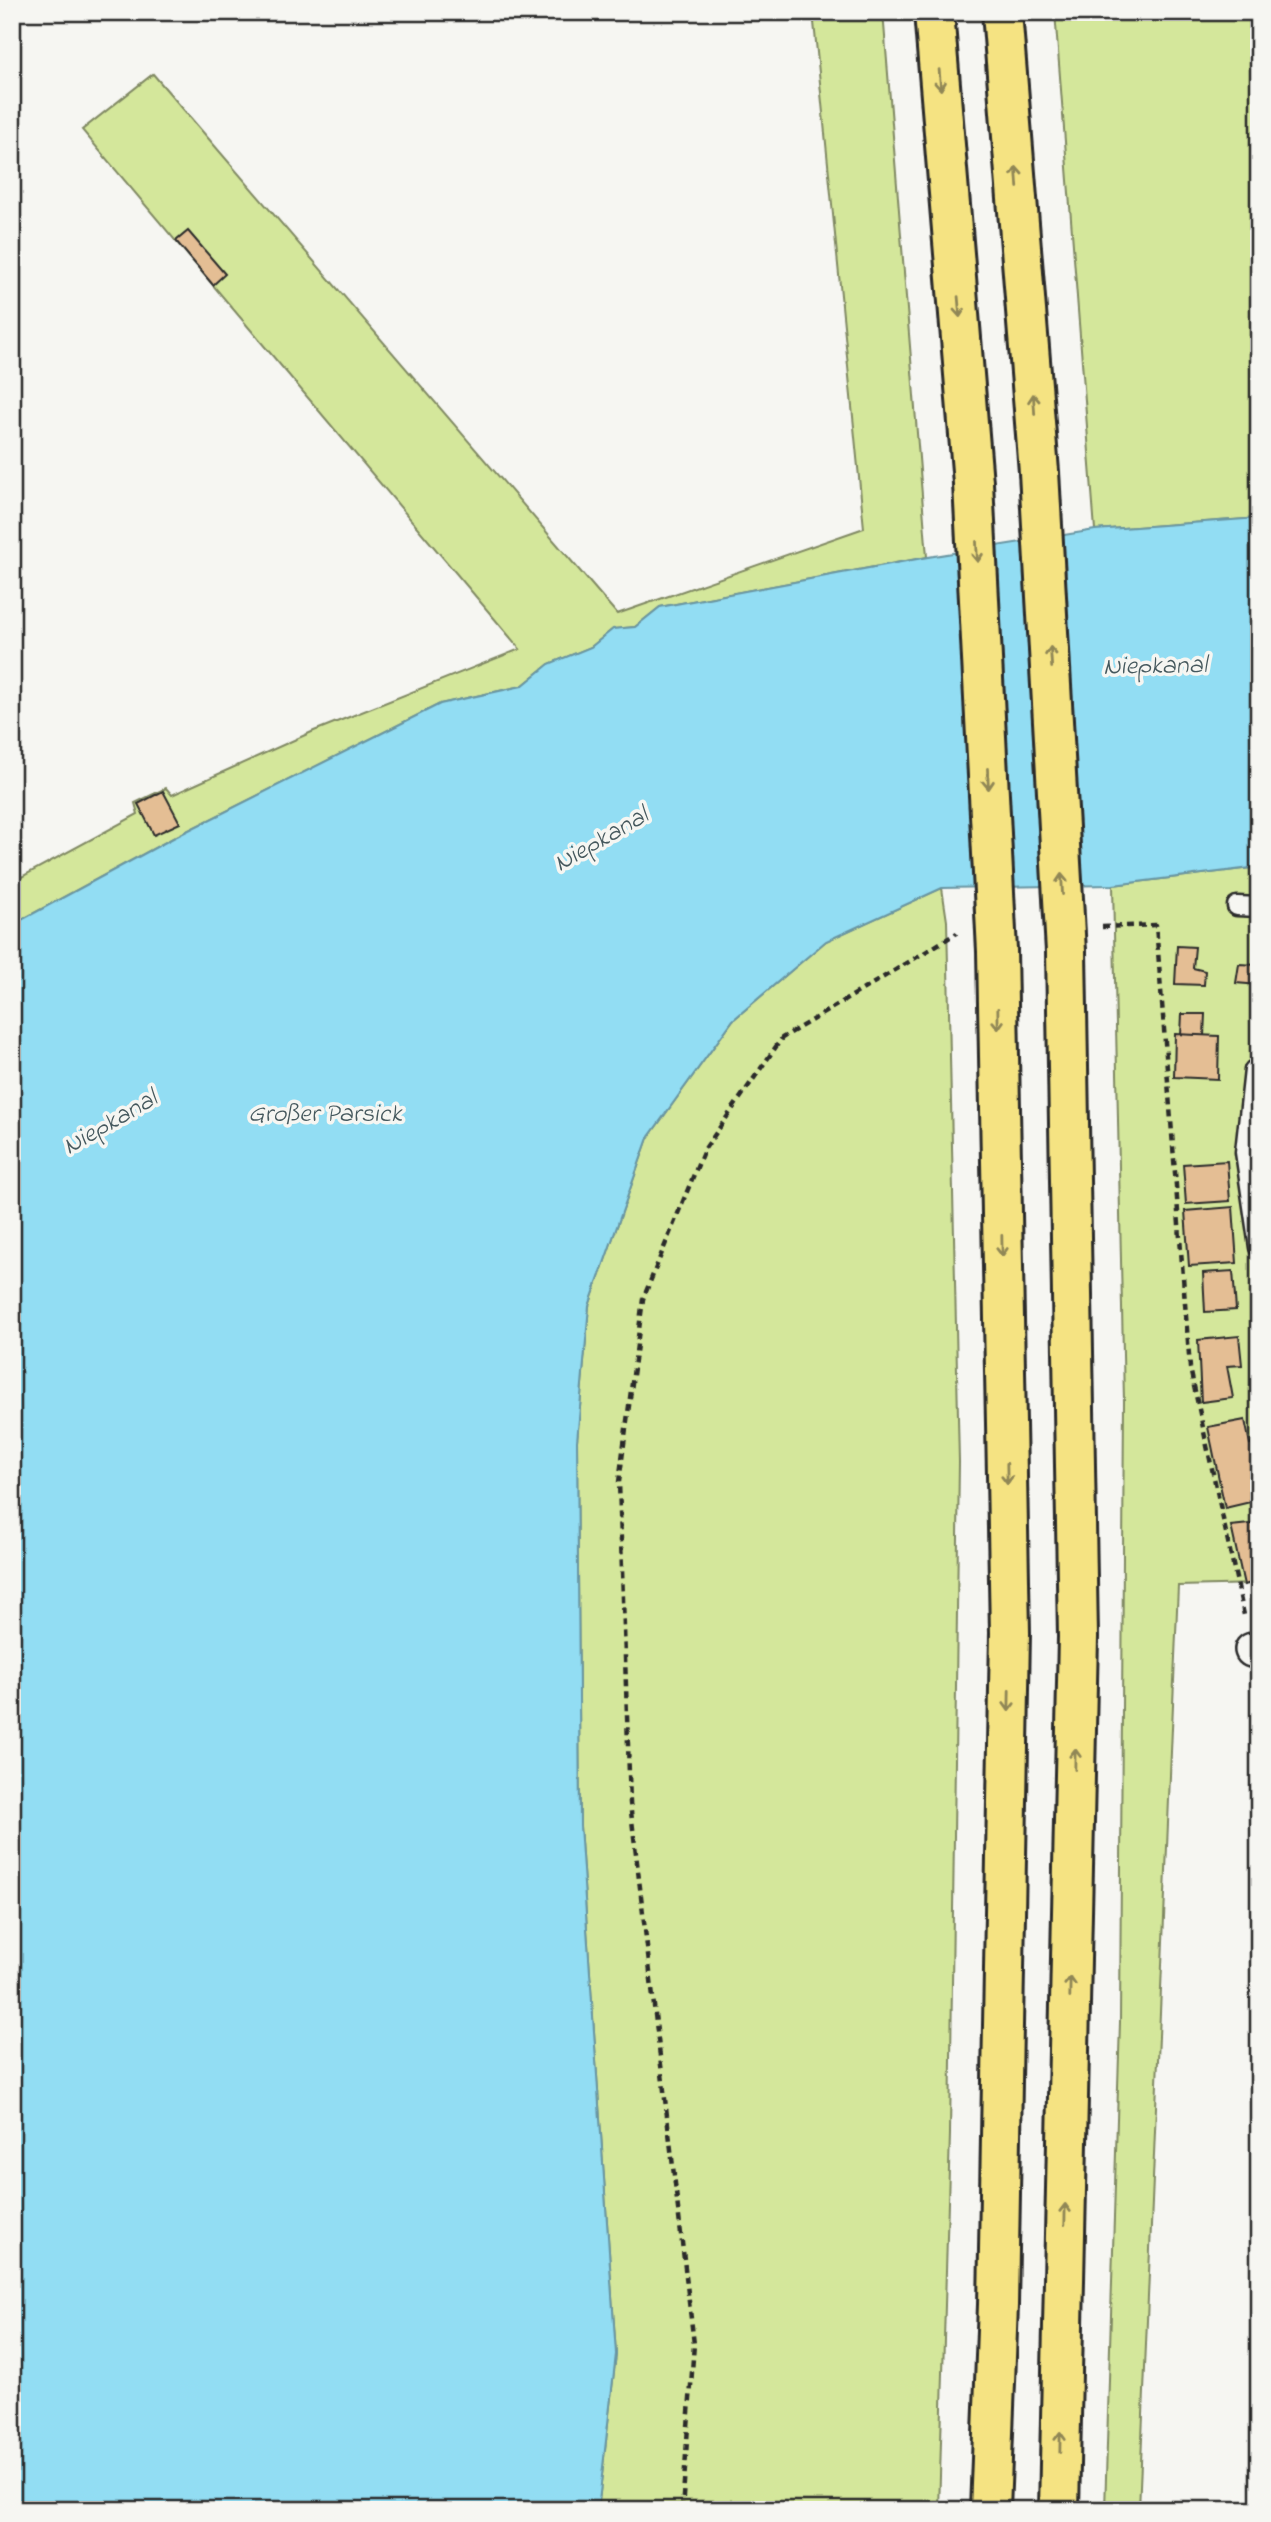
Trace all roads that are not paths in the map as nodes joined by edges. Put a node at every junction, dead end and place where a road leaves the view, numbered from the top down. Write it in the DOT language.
graph roads {
  1 [pos="934,12"];
  2 [pos="1002,12"];
  3 [pos="1237,906"];
  4 [pos="1259,907"];
  5 [pos="1259,1070"];
  6 [pos="1255,1198"];
  7 [pos="1259,1247"];
  8 [pos="990,2510"];
  9 [pos="1059,2510"];
  1 -- 8 [label="highway, one-way, bridge"];
  9 -- 2 [label="highway, one-way, bridge"];
  3 -- 4 [label="lane"];
  5 -- 6 [label="lane"];
  6 -- 7 [label="lane"];
}
